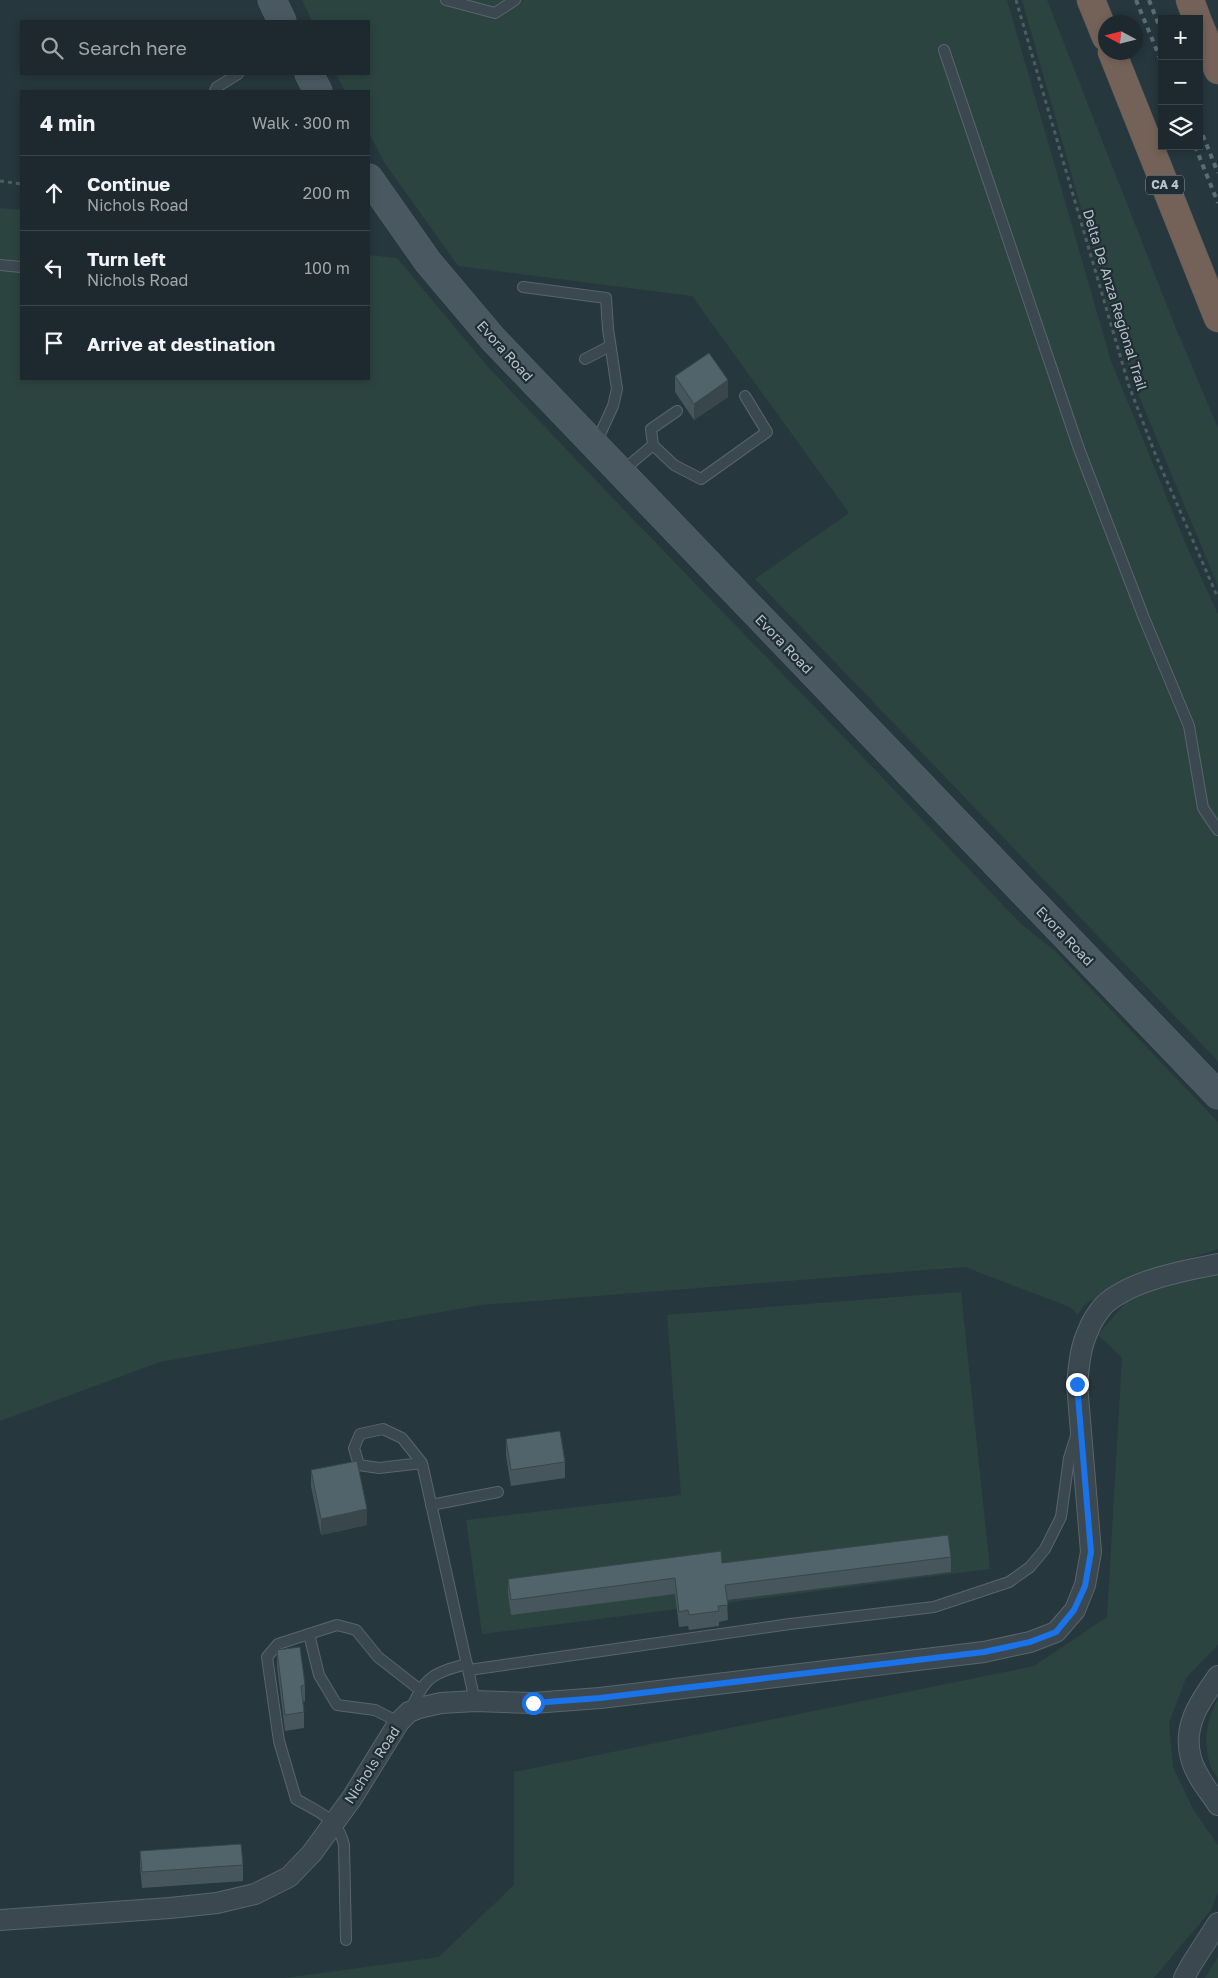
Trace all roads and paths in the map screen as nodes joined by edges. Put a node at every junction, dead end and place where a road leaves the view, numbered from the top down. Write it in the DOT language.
graph roads {
  1 [pos="272,0"];
  2 [pos="446,0"];
  3 [pos="515,0"];
  4 [pos="1016,0"];
  5 [pos="1091,0"];
  6 [pos="1190,0"];
  7 [pos="1196,15"];
  8 [pos="1098,17"];
  9 [pos="282,20"];
  10 [pos="1203,34"];
  11 [pos="944,50"];
  12 [pos="1115,60"];
  13 [pos="1218,70"];
  14 [pos="236,75"];
  15 [pos="310,75"];
  16 [pos="216,90"];
  17 [pos="317,90"];
  18 [pos="370,179"];
  19 [pos="0,181"];
  20 [pos="20,184"];
  21 [pos="0,265"];
  22 [pos="20,267"];
  23 [pos="523,287"];
  24 [pos="1218,318"];
  25 [pos="610,346"];
  26 [pos="584,359"];
  27 [pos="745,396"];
  28 [pos="678,411"];
  29 [pos="652,445"];
  30 [pos="594,446"];
  31 [pos="620,472"];
  32 [pos="1218,598"];
  33 [pos="1218,830"];
  34 [pos="1218,1095"];
  35 [pos="1218,1264"];
  36 [pos="1081,1424"];
  37 [pos="422,1463"];
  38 [pos="498,1492"];
  39 [pos="432,1505"];
  40 [pos="309,1634"];
  41 [pos="468,1667"];
  42 [pos="1218,1676"];
  43 [pos="420,1689"];
  44 [pos="476,1701"];
  45 [pos="404,1717"];
  46 [pos="1218,1805"];
  47 [pos="334,1822"];
  48 [pos="0,1920"];
  49 [pos="1218,1923"];
  50 [pos="346,1940"];
  51 [pos="1184,1978"];
  1 -- 9 [label="street"];
  2 -- 3 [label="lane"];
  4 -- 32 [label="path, Delta De Anza Regional Trail"];
  5 -- 8 [label="highway"];
  6 -- 7 [label="highway"];
  10 -- 13 [label="highway"];
  11 -- 33 [label="lane"];
  12 -- 24 [label="highway, CA 4"];
  14 -- 16 [label="lane"];
  15 -- 17 [label="street"];
  18 -- 30 [label="street, Evora Road"];
  19 -- 20 [label="path"];
  21 -- 22 [label="lane"];
  23 -- 25 [label="lane"];
  25 -- 26 [label="lane"];
  25 -- 30 [label="lane"];
  27 -- 29 [label="lane"];
  28 -- 29 [label="lane"];
  29 -- 31 [label="lane"];
  30 -- 31 [label="street, Evora Road"];
  31 -- 34 [label="street, Evora Road"];
  35 -- 36 [label="street, Nichols Road"];
  36 -- 41 [label="lane"];
  36 -- 44 [label="street, Nichols Road"];
  37 -- 37 [label="lane"];
  37 -- 39 [label="lane"];
  38 -- 39 [label="lane"];
  39 -- 41 [label="lane"];
  40 -- 43 [label="lane"];
  40 -- 45 [label="lane"];
  40 -- 47 [label="lane"];
  41 -- 43 [label="lane"];
  41 -- 44 [label="lane"];
  42 -- 46 [label="street"];
  43 -- 45 [label="lane"];
  44 -- 45 [label="street, Nichols Road"];
  45 -- 47 [label="street, Nichols Road"];
  47 -- 48 [label="street, Nichols Road"];
  47 -- 50 [label="lane"];
  49 -- 51 [label="street"];
}
